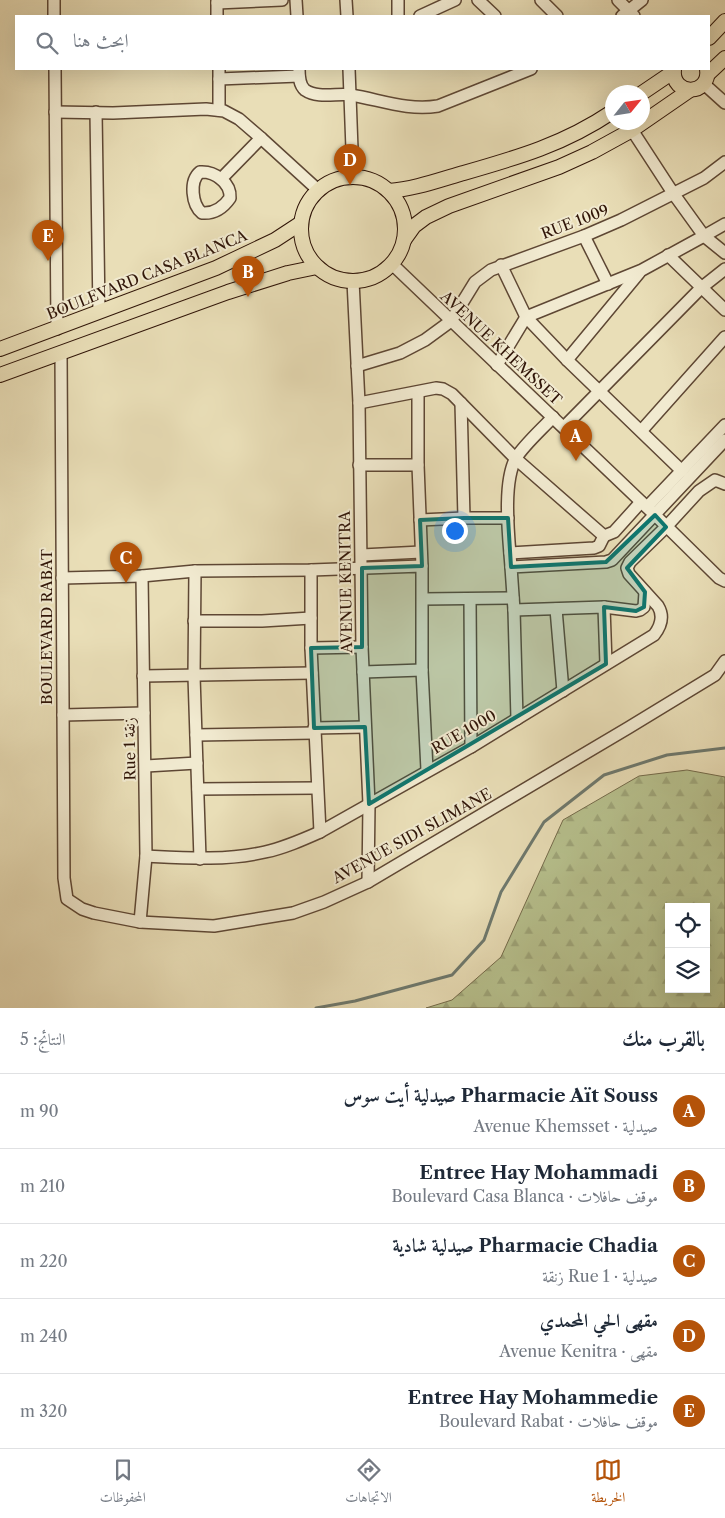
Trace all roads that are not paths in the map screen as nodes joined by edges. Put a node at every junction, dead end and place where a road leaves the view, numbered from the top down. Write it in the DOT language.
graph roads {
  1 [pos="54,0"];
  2 [pos="282,0"];
  3 [pos="296,0"];
  4 [pos="346,0"];
  5 [pos="398,0"];
  6 [pos="455,0"];
  7 [pos="478,0"];
  8 [pos="541,0"];
  9 [pos="618,0"];
  10 [pos="642,0"];
  11 [pos="217,2"];
  12 [pos="54,15"];
  13 [pos="217,15"];
  14 [pos="297,15"];
  15 [pos="347,15"];
  16 [pos="398,15"];
  17 [pos="422,15"];
  18 [pos="494,15"];
  19 [pos="556,15"];
  20 [pos="628,15"];
  21 [pos="725,21"];
  22 [pos="710,37"];
  23 [pos="725,58"];
  24 [pos="55,70"];
  25 [pos="349,70"];
  26 [pos="528,70"];
  27 [pos="674,70"];
  28 [pos="299,72"];
  29 [pos="219,74"];
  30 [pos="706,76"];
  31 [pos="650,87"];
  32 [pos="690,90"];
  33 [pos="350,95"];
  34 [pos="725,103"];
  35 [pos="219,110"];
  36 [pos="56,112"];
  37 [pos="96,112"];
  38 [pos="605,117"];
  39 [pos="650,118"];
  40 [pos="632,130"];
  41 [pos="261,138"];
  42 [pos="725,162"];
  43 [pos="353,176"];
  44 [pos="221,179"];
  45 [pos="318,190"];
  46 [pos="389,192"];
  47 [pos="673,193"];
  48 [pos="301,223"];
  49 [pos="725,224"];
  50 [pos="584,236"];
  51 [pos="704,236"];
  52 [pos="404,240"];
  53 [pos="725,254"];
  54 [pos="668,255"];
  55 [pos="392,264"];
  56 [pos="501,265"];
  57 [pos="317,266"];
  58 [pos="725,269"];
  59 [pos="642,270"];
  60 [pos="353,281"];
  61 [pos="608,284"];
  62 [pos="701,288"];
  63 [pos="725,310"];
  64 [pos="99,312"];
  65 [pos="526,317"];
  66 [pos="451,321"];
  67 [pos="57,329"];
  68 [pos="725,338"];
  69 [pos="0,349"];
  70 [pos="61,354"];
  71 [pos="567,360"];
  72 [pos="497,365"];
  73 [pos="357,366"];
  74 [pos="0,375"];
  75 [pos="599,391"];
  76 [pos="418,392"];
  77 [pos="359,402"];
  78 [pos="461,403"];
  79 [pos="553,417"];
  80 [pos="725,425"];
  81 [pos="564,428"];
  82 [pos="642,430"];
  83 [pos="725,440"];
  84 [pos="516,459"];
  85 [pos="359,465"];
  86 [pos="418,465"];
  87 [pos="682,471"];
  88 [pos="725,484"];
  89 [pos="648,508"];
  90 [pos="464,518"];
  91 [pos="508,518"];
  92 [pos="420,520"];
  93 [pos="666,527"];
  94 [pos="604,536"];
  95 [pos="421,552"];
  96 [pos="510,553"];
  97 [pos="362,554"];
  98 [pos="422,566"];
  99 [pos="511,567"];
  100 [pos="362,568"];
  101 [pos="311,570"];
  102 [pos="195,571"];
  103 [pos="142,576"];
  104 [pos="62,578"];
  105 [pos="722,580"];
  106 [pos="725,589"];
  107 [pos="645,592"];
  108 [pos="423,599"];
  109 [pos="470,599"];
  110 [pos="514,604"];
  111 [pos="604,607"];
  112 [pos="556,609"];
  113 [pos="311,618"];
  114 [pos="194,621"];
  115 [pos="362,647"];
  116 [pos="311,648"];
  117 [pos="725,661"];
  118 [pos="606,664"];
  119 [pos="422,670"];
  120 [pos="363,672"];
  121 [pos="312,673"];
  122 [pos="720,674"];
  123 [pos="143,676"];
  124 [pos="194,676"];
  125 [pos="563,691"];
  126 [pos="144,713"];
  127 [pos="63,715"];
  128 [pos="517,719"];
  129 [pos="365,727"];
  130 [pos="314,731"];
  131 [pos="196,735"];
  132 [pos="471,747"];
  133 [pos="197,764"];
  134 [pos="146,766"];
  135 [pos="427,770"];
  136 [pos="317,788"];
  137 [pos="198,790"];
  138 [pos="369,804"];
  139 [pos="320,832"];
  140 [pos="146,856"];
  141 [pos="200,859"];
  142 [pos="368,882"];
  143 [pos="68,899"];
  144 [pos="140,922"];
  1 -- 12 [label="street"];
  2 -- 11 [label="street"];
  3 -- 14 [label="street"];
  4 -- 15 [label="street"];
  5 -- 16 [label="street"];
  6 -- 17 [label="street"];
  7 -- 18 [label="street"];
  8 -- 19 [label="street"];
  9 -- 20 [label="street"];
  10 -- 20 [label="street"];
  11 -- 13 [label="street"];
  21 -- 22 [label="main road"];
  23 -- 30 [label="main road"];
  24 -- 36 [label="street"];
  25 -- 33 [label="street"];
  26 -- 33 [label="street"];
  27 -- 31 [label="main road"];
  27 -- 32 [label="main road"];
  28 -- 29 [label="street"];
  28 -- 33 [label="street"];
  29 -- 35 [label="street"];
  30 -- 32 [label="main road"];
  30 -- 34 [label="street"];
  32 -- 39 [label="main road"];
  33 -- 43 [label="street"];
  35 -- 37 [label="street"];
  35 -- 41 [label="street"];
  36 -- 37 [label="street"];
  36 -- 67 [label="street"];
  37 -- 64 [label="street"];
  38 -- 46 [label="main road"];
  40 -- 47 [label="street"];
  40 -- 52 [label="main road"];
  41 -- 44 [label="street"];
  41 -- 45 [label="street"];
  42 -- 47 [label="street, RUE 1009"];
  43 -- 45 [label="main road"];
  43 -- 46 [label="main road"];
  45 -- 48 [label="main road"];
  46 -- 52 [label="main road"];
  47 -- 50 [label="street, RUE 1009"];
  47 -- 51 [label="street"];
  48 -- 57 [label="main road"];
  48 -- 64 [label="main road, BOULEVARD CASA BLANCA"];
  49 -- 51 [label="street"];
  50 -- 56 [label="street, RUE 1009"];
  50 -- 61 [label="street"];
  51 -- 53 [label="street"];
  51 -- 54 [label="street"];
  52 -- 55 [label="main road"];
  54 -- 59 [label="street"];
  54 -- 62 [label="street"];
  55 -- 60 [label="main road"];
  55 -- 66 [label="street, AVENUE KHEMSSET"];
  56 -- 65 [label="street"];
  56 -- 66 [label="street, RUE 1009"];
  57 -- 60 [label="main road"];
  57 -- 70 [label="main road"];
  58 -- 62 [label="street"];
  59 -- 61 [label="street"];
  59 -- 71 [label="street"];
  60 -- 73 [label="street, AVENUE KENITRA"];
  61 -- 65 [label="street"];
  62 -- 63 [label="street"];
  62 -- 75 [label="street"];
  64 -- 67 [label="main road, BOULEVARD CASA BLANCA"];
  65 -- 71 [label="street"];
  65 -- 72 [label="street"];
  66 -- 72 [label="street, AVENUE KHEMSSET"];
  66 -- 73 [label="street"];
  67 -- 69 [label="main road, BOULEVARD CASA BLANCA"];
  68 -- 82 [label="street"];
  70 -- 74 [label="main road"];
  70 -- 104 [label="street, BOULEVARD RABAT"];
  71 -- 75 [label="street"];
  72 -- 79 [label="street, AVENUE KHEMSSET"];
  73 -- 77 [label="street, AVENUE KENITRA"];
  75 -- 81 [label="street"];
  75 -- 82 [label="street"];
  76 -- 77 [label="street"];
  76 -- 78 [label="street"];
  76 -- 86 [label="street"];
  77 -- 85 [label="street, AVENUE KENITRA"];
  78 -- 84 [label="street"];
  78 -- 90 [label="street"];
  79 -- 81 [label="street, AVENUE KHEMSSET"];
  79 -- 84 [label="street"];
  80 -- 87 [label="street"];
  81 -- 89 [label="street, AVENUE KHEMSSET"];
  82 -- 87 [label="street"];
  83 -- 89 [label="street"];
  84 -- 91 [label="street"];
  84 -- 94 [label="street"];
  85 -- 86 [label="street"];
  85 -- 97 [label="street, AVENUE KENITRA"];
  86 -- 92 [label="street"];
  87 -- 89 [label="street"];
  88 -- 93 [label="street"];
  89 -- 93 [label="street, AVENUE KHEMSSET"];
  89 -- 94 [label="street"];
  89 -- 99 [label="street"];
  90 -- 91 [label="street"];
  90 -- 92 [label="street"];
  91 -- 96 [label="street"];
  92 -- 95 [label="street"];
  93 -- 105 [label="street, AVENUE KHEMSSET"];
  93 -- 107 [label="street, RUE 1000"];
  94 -- 96 [label="street"];
  95 -- 97 [label="street"];
  95 -- 98 [label="street"];
  96 -- 99 [label="street"];
  97 -- 100 [label="street, AVENUE KENITRA"];
  98 -- 100 [label="street"];
  98 -- 108 [label="street"];
  99 -- 110 [label="street"];
  100 -- 101 [label="street"];
  100 -- 115 [label="street, AVENUE KENITRA"];
  101 -- 102 [label="street"];
  101 -- 113 [label="street"];
  102 -- 103 [label="street"];
  102 -- 114 [label="street"];
  103 -- 104 [label="street"];
  103 -- 123 [label="street, Rue 1 زنقة"];
  104 -- 127 [label="street, BOULEVARD RABAT"];
  105 -- 106 [label="street, AVENUE KHEMSSET"];
  107 -- 111 [label="street"];
  107 -- 118 [label="street, RUE 1000"];
  108 -- 109 [label="street"];
  108 -- 119 [label="street"];
  109 -- 110 [label="street"];
  109 -- 132 [label="street"];
  110 -- 112 [label="street"];
  110 -- 128 [label="street"];
  111 -- 112 [label="street"];
  111 -- 118 [label="street"];
  112 -- 125 [label="street"];
  113 -- 114 [label="street"];
  113 -- 116 [label="street"];
  114 -- 124 [label="street"];
  115 -- 116 [label="street"];
  115 -- 120 [label="street, AVENUE KENITRA"];
  116 -- 121 [label="street"];
  117 -- 122 [label="street, AVENUE SIDI SLIMANE"];
  118 -- 125 [label="street, RUE 1000"];
  119 -- 120 [label="street"];
  119 -- 135 [label="street"];
  120 -- 129 [label="street, AVENUE KENITRA"];
  121 -- 124 [label="street"];
  121 -- 130 [label="street"];
  122 -- 142 [label="street, AVENUE SIDI SLIMANE"];
  123 -- 124 [label="street"];
  123 -- 126 [label="street, Rue 1 زنقة"];
  124 -- 131 [label="street"];
  125 -- 128 [label="street, RUE 1000"];
  126 -- 127 [label="street"];
  126 -- 134 [label="street, Rue 1 زنقة"];
  127 -- 143 [label="street, BOULEVARD RABAT"];
  128 -- 132 [label="street, RUE 1000"];
  129 -- 130 [label="street"];
  129 -- 138 [label="street, AVENUE KENITRA"];
  130 -- 131 [label="street"];
  130 -- 136 [label="street"];
  131 -- 133 [label="street"];
  132 -- 135 [label="street, RUE 1000"];
  133 -- 134 [label="street"];
  133 -- 137 [label="street"];
  134 -- 140 [label="street, Rue 1 زنقة"];
  135 -- 138 [label="street, RUE 1000"];
  136 -- 137 [label="street"];
  136 -- 139 [label="street"];
  137 -- 141 [label="street"];
  138 -- 139 [label="street, RUE 1000"];
  138 -- 142 [label="street, AVENUE KENITRA"];
  139 -- 141 [label="street, RUE 1000"];
  140 -- 141 [label="street, RUE 1000"];
  140 -- 144 [label="street, Rue 1 زنقة"];
  142 -- 144 [label="street, AVENUE SIDI SLIMANE"];
  143 -- 144 [label="street, AVENUE SIDI SLIMANE"];
}
